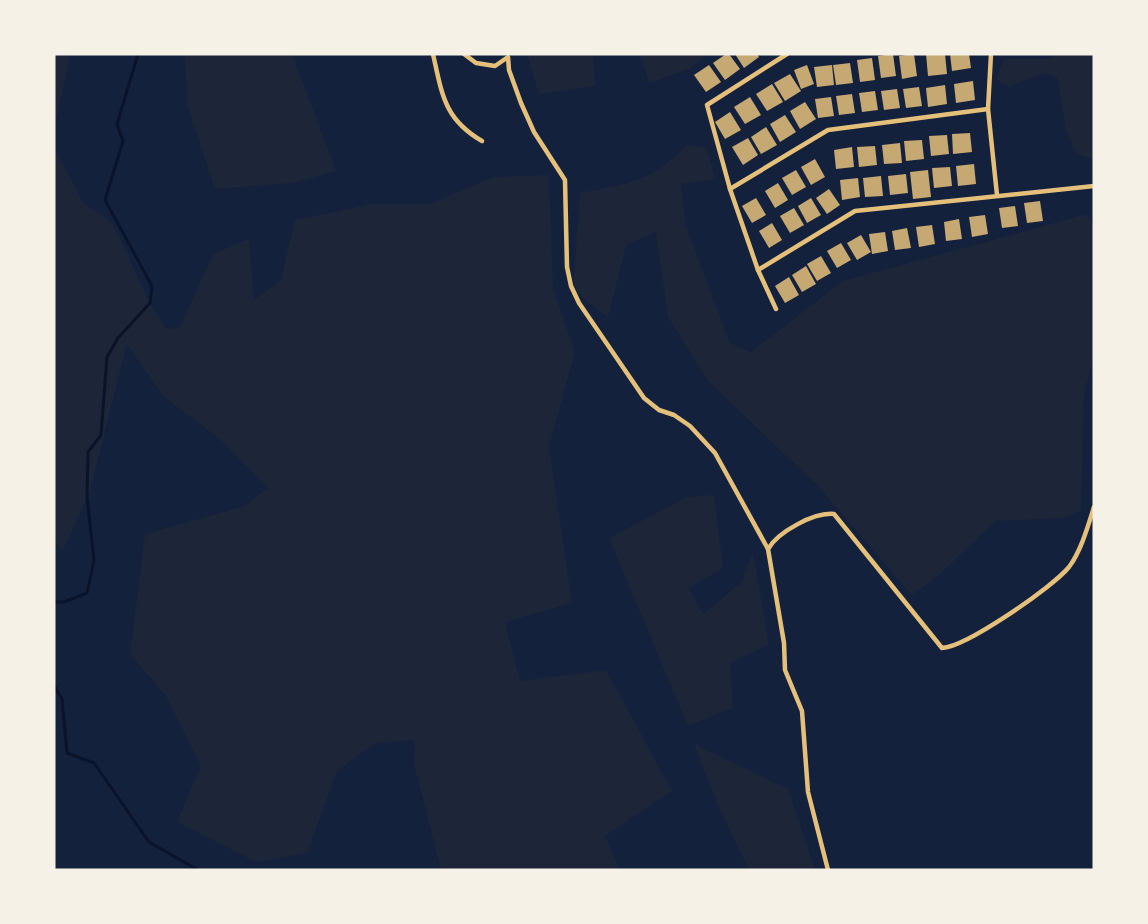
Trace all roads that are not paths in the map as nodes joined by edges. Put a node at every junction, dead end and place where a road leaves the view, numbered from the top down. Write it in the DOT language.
graph roads {
  1 [pos="433,54"];
  2 [pos="464,54"];
  3 [pos="787,54"];
  4 [pos="990,54"];
  5 [pos="507,56"];
  6 [pos="988,109"];
  7 [pos="482,141"];
  8 [pos="1094,186"];
  9 [pos="730,189"];
  10 [pos="997,195"];
  11 [pos="758,270"];
  12 [pos="776,309"];
  13 [pos="1094,507"];
  14 [pos="768,549"];
  15 [pos="828,870"];
  1 -- 7 [label="street"];
  2 -- 5 [label="street"];
  3 -- 9 [label="street"];
  4 -- 6 [label="street"];
  5 -- 14 [label="street"];
  6 -- 9 [label="street"];
  6 -- 10 [label="street"];
  8 -- 10 [label="street"];
  9 -- 11 [label="street"];
  10 -- 11 [label="street"];
  11 -- 12 [label="street"];
  13 -- 14 [label="street"];
  14 -- 15 [label="street"];
}
